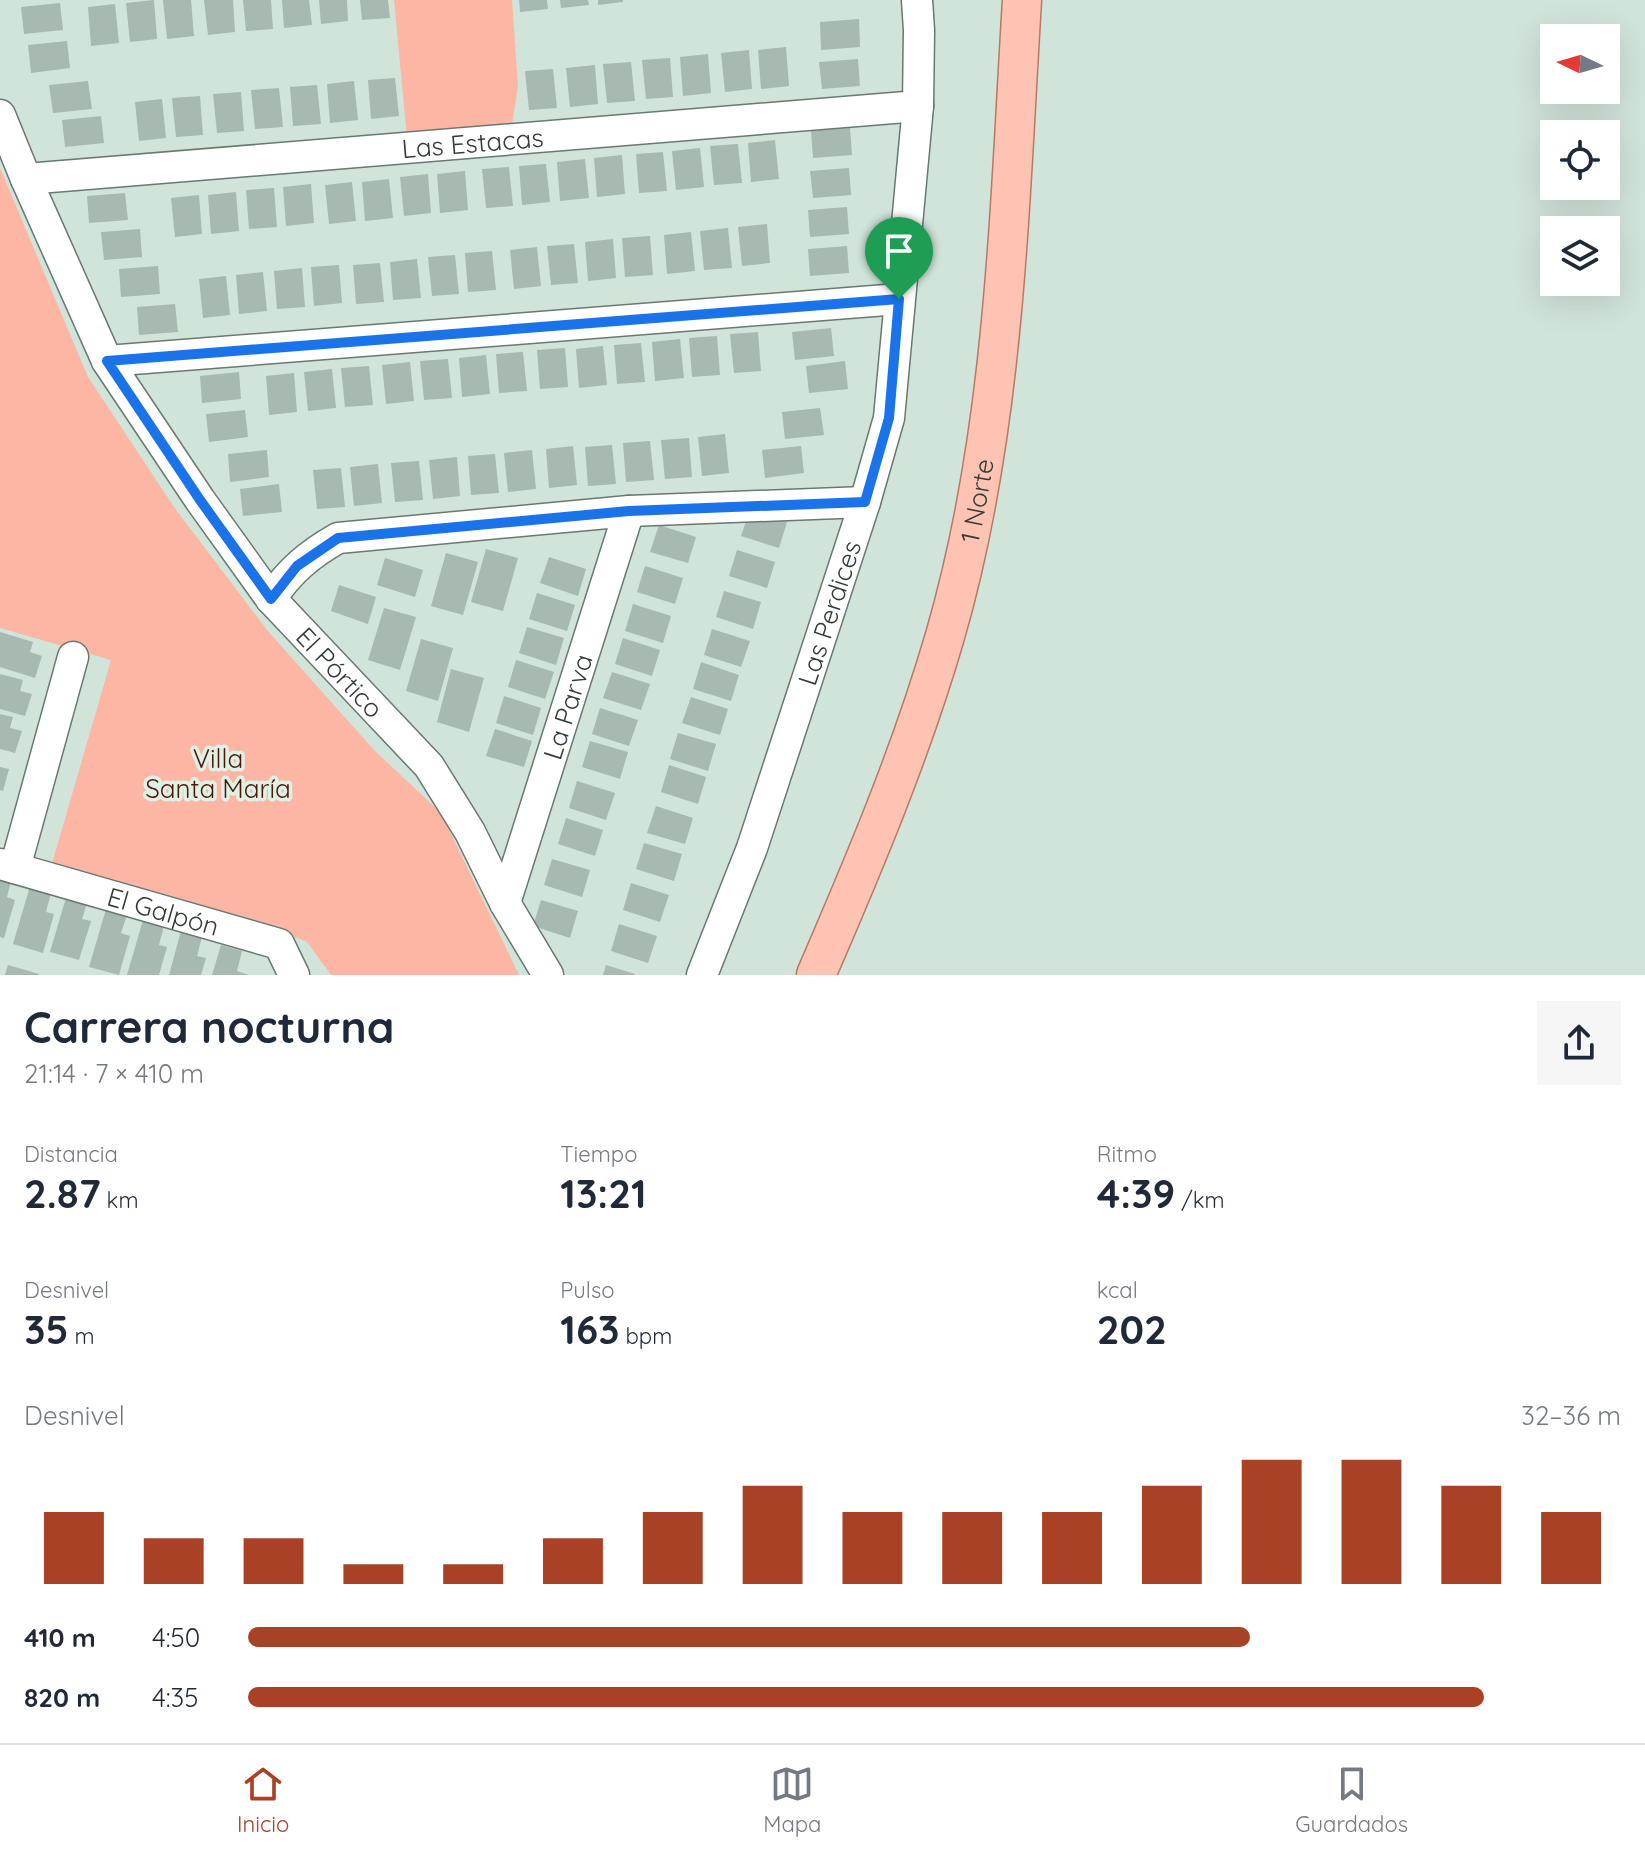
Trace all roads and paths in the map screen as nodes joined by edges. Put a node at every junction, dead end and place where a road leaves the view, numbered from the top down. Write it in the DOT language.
graph roads {
  1 [pos="917,0"];
  2 [pos="1022,0"];
  3 [pos="918,106"];
  4 [pos="0,115"];
  5 [pos="26,179"];
  6 [pos="899,299"];
  7 [pos="107,361"];
  8 [pos="865,502"];
  9 [pos="629,511"];
  10 [pos="271,599"];
  11 [pos="73,657"];
  12 [pos="8,866"];
  13 [pos="505,903"];
  14 [pos="294,975"];
  15 [pos="548,975"];
  16 [pos="702,975"];
  17 [pos="816,975"];
  1 -- 3 [label="street, Las Perdices"];
  2 -- 17 [label="main road, 1 Norte"];
  3 -- 5 [label="street, Las Estacas"];
  3 -- 6 [label="street, Las Perdices"];
  4 -- 5 [label="street, El Pórtico"];
  5 -- 7 [label="street, El Pórtico"];
  6 -- 7 [label="street"];
  6 -- 8 [label="street, Las Perdices"];
  7 -- 10 [label="street, El Pórtico"];
  8 -- 9 [label="street"];
  8 -- 16 [label="street, Las Perdices"];
  9 -- 10 [label="street"];
  9 -- 13 [label="street, La Parva"];
  10 -- 13 [label="street, El Pórtico"];
  11 -- 12 [label="street, El Galpón"];
  12 -- 14 [label="street, El Galpón"];
  13 -- 15 [label="street, El Pórtico"];
}
